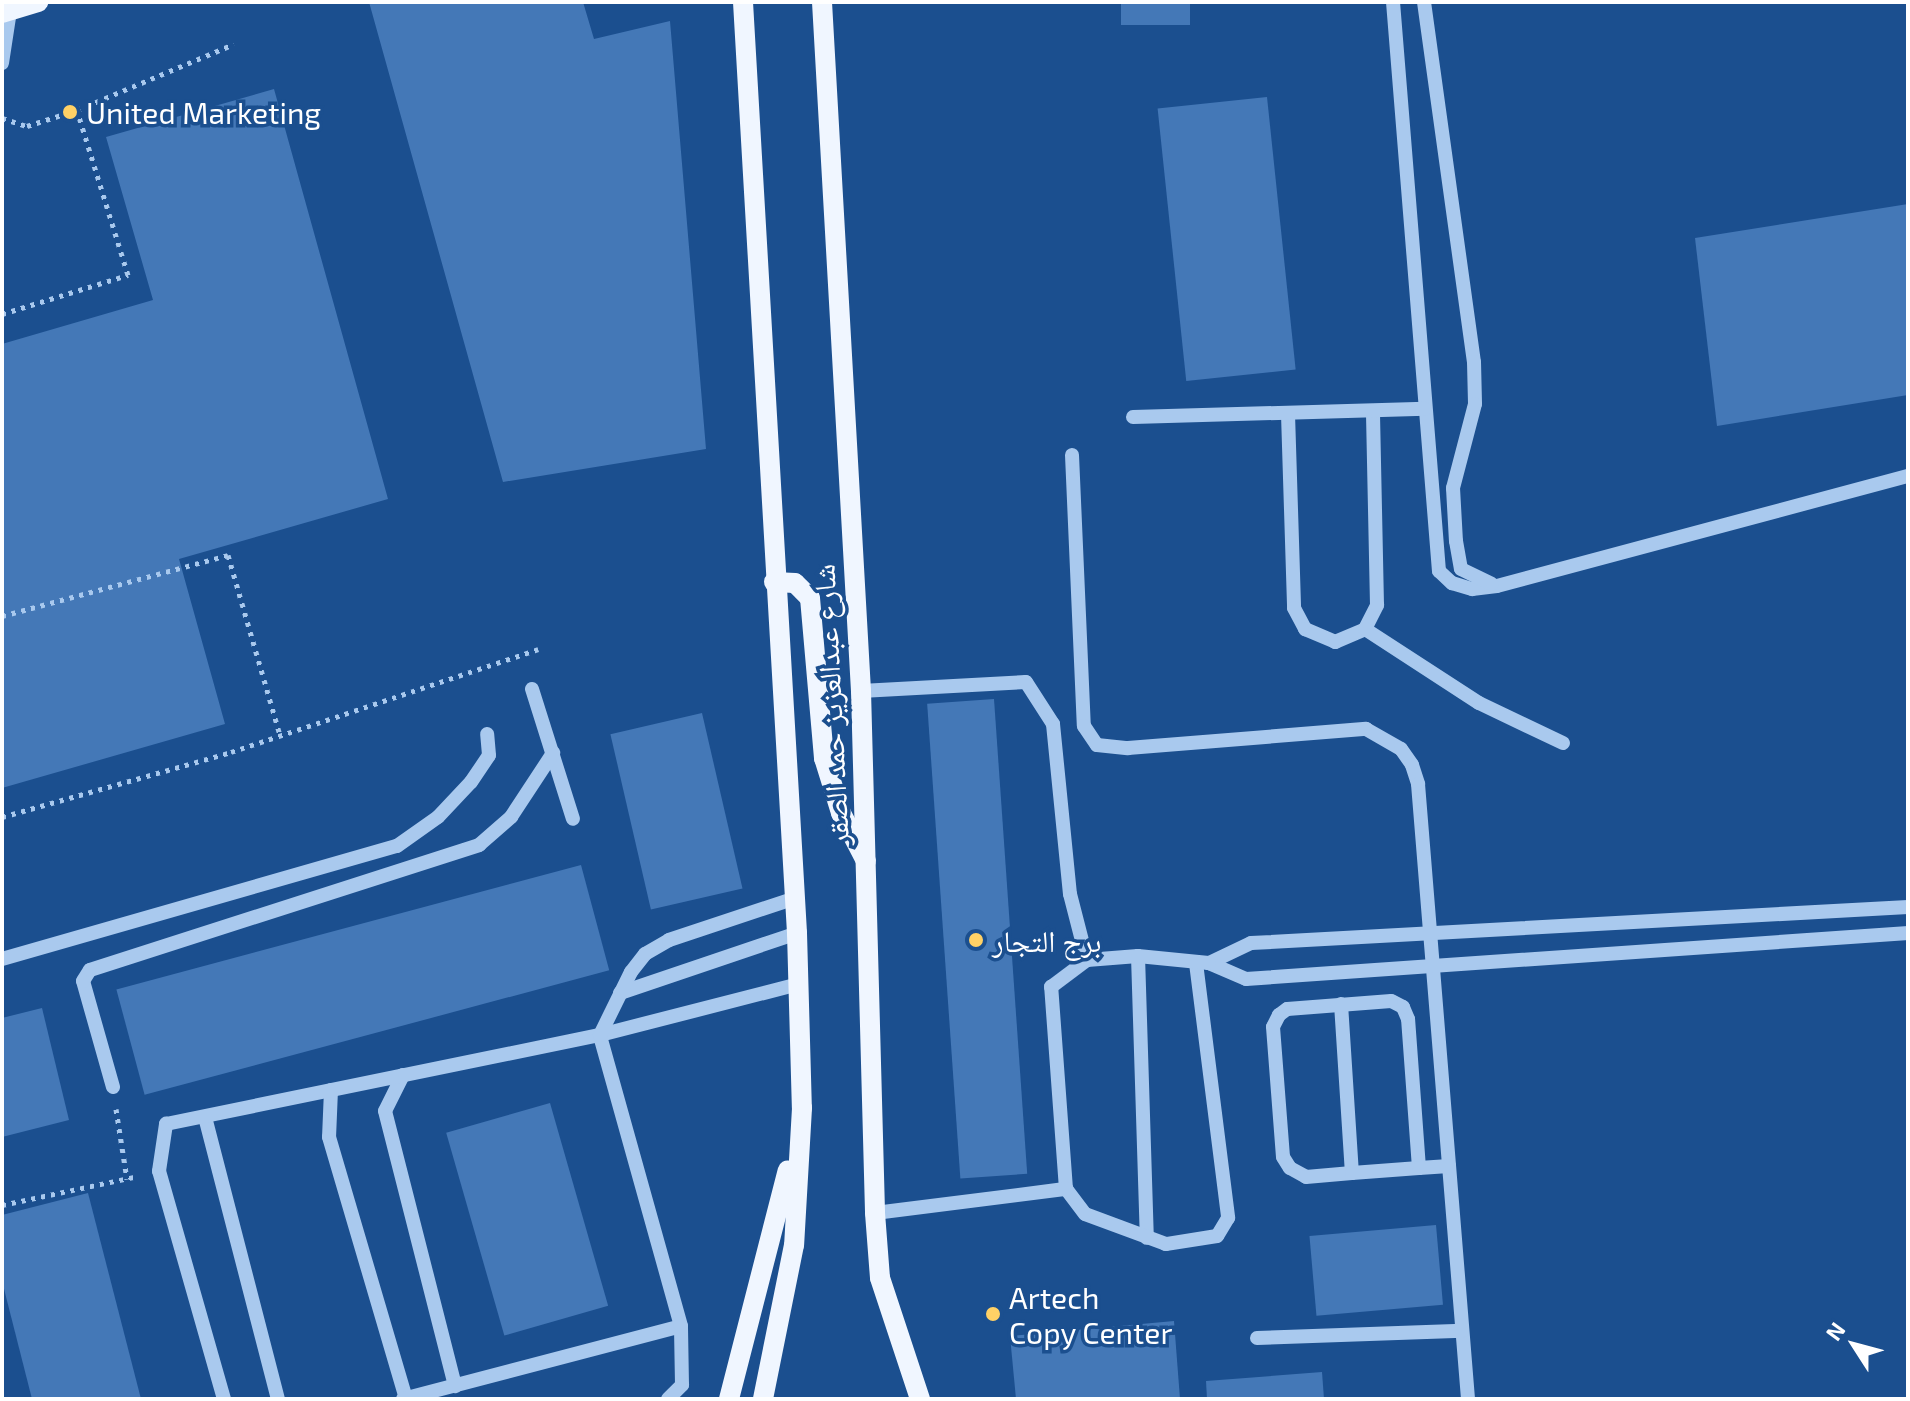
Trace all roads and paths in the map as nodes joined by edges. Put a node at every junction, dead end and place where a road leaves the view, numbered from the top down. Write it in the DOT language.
graph roads {
  1 [pos="38,2"];
  2 [pos="743,2"];
  3 [pos="822,2"];
  4 [pos="1393,2"];
  5 [pos="1424,2"];
  6 [pos="6,12"];
  7 [pos="234,44"];
  8 [pos="2,63"];
  9 [pos="77,110"];
  10 [pos="2,118"];
  11 [pos="2,314"];
  12 [pos="1425,409"];
  13 [pos="1373,412"];
  14 [pos="1288,414"];
  15 [pos="1133,417"];
  16 [pos="1072,455"];
  17 [pos="1908,476"];
  18 [pos="774,582"];
  19 [pos="1497,586"];
  20 [pos="2,616"];
  21 [pos="1365,629"];
  22 [pos="538,649"];
  23 [pos="532,689"];
  24 [pos="861,691"];
  25 [pos="487,734"];
  26 [pos="280,735"];
  27 [pos="1563,743"];
  28 [pos="553,753"];
  29 [pos="2,817"];
  30 [pos="573,819"];
  31 [pos="868,864"];
  32 [pos="795,898"];
  33 [pos="1908,907"];
  34 [pos="797,933"];
  35 [pos="1908,933"];
  36 [pos="1429,935"];
  37 [pos="1138,956"];
  38 [pos="2,959"];
  39 [pos="1087,960"];
  40 [pos="1202,963"];
  41 [pos="1432,970"];
  42 [pos="799,984"];
  43 [pos="620,993"];
  44 [pos="1341,1004"];
  45 [pos="600,1035"];
  46 [pos="403,1075"];
  47 [pos="113,1087"];
  48 [pos="331,1090"];
  49 [pos="802,1108"];
  50 [pos="205,1117"];
  51 [pos="1449,1166"];
  52 [pos="1419,1168"];
  53 [pos="159,1171"];
  54 [pos="1352,1173"];
  55 [pos="127,1179"];
  56 [pos="1066,1189"];
  57 [pos="2,1205"];
  58 [pos="875,1213"];
  59 [pos="1147,1238"];
  60 [pos="681,1326"];
  61 [pos="1462,1331"];
  62 [pos="1257,1338"];
  63 [pos="455,1386"];
  64 [pos="680,1392"];
  65 [pos="224,1399"];
  66 [pos="278,1399"];
  67 [pos="404,1399"];
  68 [pos="668,1399"];
  69 [pos="729,1399"];
  70 [pos="763,1399"];
  71 [pos="920,1399"];
  72 [pos="1468,1399"];
  1 -- 6 [label="main road"];
  2 -- 18 [label="main road, شارع عبدالعزيز حمد الصقر"];
  3 -- 24 [label="main road, شارع عبدالعزيز حمد الصقر"];
  4 -- 12 [label="street"];
  5 -- 19 [label="street"];
  6 -- 8 [label="street"];
  7 -- 9 [label="path"];
  9 -- 10 [label="path"];
  9 -- 11 [label="path"];
  12 -- 13 [label="street"];
  12 -- 19 [label="street"];
  13 -- 14 [label="street"];
  13 -- 21 [label="street"];
  14 -- 15 [label="street"];
  14 -- 21 [label="street"];
  16 -- 36 [label="street"];
  17 -- 19 [label="street"];
  18 -- 31 [label="main road"];
  18 -- 32 [label="main road, شارع عبدالعزيز حمد الصقر"];
  20 -- 26 [label="path"];
  21 -- 27 [label="street"];
  22 -- 26 [label="path"];
  23 -- 28 [label="street"];
  24 -- 31 [label="main road, شارع عبدالعزيز حمد الصقر"];
  24 -- 39 [label="street"];
  25 -- 38 [label="street"];
  26 -- 29 [label="path"];
  28 -- 30 [label="street"];
  28 -- 47 [label="street"];
  31 -- 58 [label="main road, شارع عبدالعزيز حمد الصقر"];
  32 -- 34 [label="main road, شارع عبدالعزيز حمد الصقر"];
  32 -- 43 [label="street"];
  33 -- 36 [label="street"];
  34 -- 42 [label="main road, شارع عبدالعزيز حمد الصقر"];
  34 -- 43 [label="street"];
  35 -- 41 [label="street"];
  36 -- 40 [label="street"];
  36 -- 41 [label="street"];
  37 -- 39 [label="street"];
  37 -- 40 [label="street"];
  37 -- 59 [label="street"];
  39 -- 56 [label="street"];
  40 -- 41 [label="street"];
  40 -- 59 [label="street"];
  41 -- 51 [label="street"];
  42 -- 45 [label="street"];
  42 -- 49 [label="main road, شارع عبدالعزيز حمد الصقر"];
  43 -- 45 [label="street"];
  44 -- 52 [label="street"];
  44 -- 54 [label="street"];
  44 -- 54 [label="street"];
  45 -- 46 [label="street"];
  45 -- 60 [label="street"];
  46 -- 48 [label="street"];
  46 -- 63 [label="street"];
  47 -- 55 [label="path"];
  48 -- 50 [label="street"];
  48 -- 67 [label="street"];
  49 -- 69 [label="main road"];
  49 -- 70 [label="main road, شارع عبدالعزيز حمد الصقر"];
  50 -- 53 [label="street"];
  50 -- 66 [label="street"];
  51 -- 52 [label="street"];
  51 -- 61 [label="street"];
  52 -- 54 [label="street"];
  53 -- 55 [label="path"];
  53 -- 65 [label="street"];
  55 -- 57 [label="path"];
  56 -- 58 [label="street"];
  56 -- 59 [label="street"];
  58 -- 71 [label="main road, شارع عبدالعزيز حمد الصقر"];
  60 -- 63 [label="street"];
  60 -- 64 [label="street"];
  61 -- 62 [label="street"];
  61 -- 72 [label="street"];
  63 -- 67 [label="street"];
  64 -- 68 [label="street"];
}
